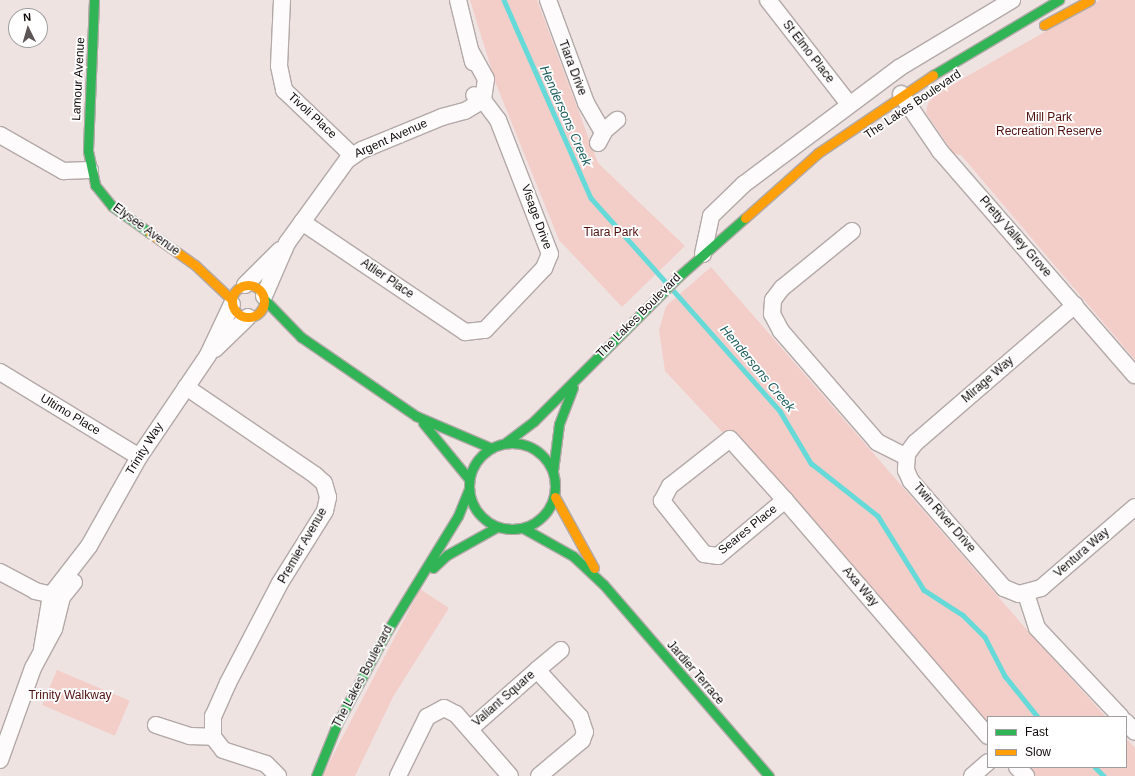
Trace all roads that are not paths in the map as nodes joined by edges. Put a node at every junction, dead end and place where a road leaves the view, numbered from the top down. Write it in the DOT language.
graph roads {
  1 [pos="94,0"];
  2 [pos="282,0"];
  3 [pos="458,0"];
  4 [pos="548,0"];
  5 [pos="768,0"];
  6 [pos="1012,0"];
  7 [pos="1058,0"];
  8 [pos="1090,0"];
  9 [pos="1031,32"];
  10 [pos="479,98"];
  11 [pos="849,104"];
  12 [pos="906,104"];
  13 [pos="617,120"];
  14 [pos="0,135"];
  15 [pos="352,155"];
  16 [pos="89,164"];
  17 [pos="808,176"];
  18 [pos="742,220"];
  19 [pos="302,222"];
  20 [pos="852,231"];
  21 [pos="287,243"];
  22 [pos="703,254"];
  23 [pos="195,265"];
  24 [pos="244,285"];
  25 [pos="264,298"];
  26 [pos="232,302"];
  27 [pos="1075,305"];
  28 [pos="251,317"];
  29 [pos="474,334"];
  30 [pos="301,337"];
  31 [pos="208,355"];
  32 [pos="0,372"];
  33 [pos="1135,375"];
  34 [pos="576,380"];
  35 [pos="186,387"];
  36 [pos="416,416"];
  37 [pos="730,439"];
  38 [pos="505,443"];
  39 [pos="491,448"];
  40 [pos="139,457"];
  41 [pos="906,457"];
  42 [pos="553,471"];
  43 [pos="470,479"];
  44 [pos="469,489"];
  45 [pos="554,497"];
  46 [pos="785,500"];
  47 [pos="1135,507"];
  48 [pos="498,527"];
  49 [pos="523,528"];
  50 [pos="0,572"];
  51 [pos="418,582"];
  52 [pos="604,585"];
  53 [pos="56,594"];
  54 [pos="1026,594"];
  55 [pos="561,650"];
  56 [pos="537,670"];
  57 [pos="1120,716"];
  58 [pos="1127,723"];
  59 [pos="156,725"];
  60 [pos="470,729"];
  61 [pos="1135,732"];
  62 [pos="987,735"];
  63 [pos="213,737"];
  64 [pos="0,760"];
  65 [pos="987,763"];
  66 [pos="1018,768"];
  67 [pos="278,776"];
  68 [pos="316,776"];
  69 [pos="398,776"];
  70 [pos="510,776"];
  71 [pos="539,776"];
  72 [pos="769,776"];
  73 [pos="972,776"];
  74 [pos="1026,776"];
  1 -- 16 [label="street, Lamour Avenue"];
  2 -- 15 [label="street, Tivoli Place"];
  3 -- 10 [label="street"];
  4 -- 13 [label="street, Tiara Drive"];
  5 -- 11 [label="street, St Elmo Place"];
  6 -- 11 [label="street"];
  7 -- 12 [label="street, The Lakes Boulevard"];
  8 -- 9 [label="street"];
  10 -- 15 [label="street, Argent Avenue"];
  10 -- 29 [label="street, Visage Drive"];
  11 -- 22 [label="street"];
  12 -- 18 [label="street, The Lakes Boulevard"];
  12 -- 27 [label="street, Pretty Valley Grove"];
  14 -- 16 [label="street"];
  15 -- 19 [label="street, Argent Avenue"];
  16 -- 23 [label="street, Elysee Avenue"];
  17 -- 18 [label="street, The Lakes Boulevard"];
  18 -- 22 [label="street, The Lakes Boulevard"];
  19 -- 21 [label="street, Argent Avenue"];
  19 -- 29 [label="street, Atlier Place"];
  20 -- 41 [label="street"];
  21 -- 24 [label="street, Argent Avenue"];
  21 -- 25 [label="street, Argent Avenue"];
  22 -- 34 [label="street, The Lakes Boulevard"];
  23 -- 24 [label="street, Elysee Avenue"];
  23 -- 26 [label="street, Elysee Avenue"];
  24 -- 25 [label="street"];
  24 -- 26 [label="street"];
  25 -- 28 [label="street"];
  25 -- 30 [label="street"];
  26 -- 28 [label="street"];
  26 -- 31 [label="street, Trinity Way"];
  27 -- 33 [label="street, Pretty Valley Grove"];
  27 -- 41 [label="street, Mirage Way"];
  28 -- 30 [label="street"];
  28 -- 31 [label="street, Trinity Way"];
  30 -- 36 [label="street"];
  31 -- 35 [label="street, Trinity Way"];
  32 -- 40 [label="street, Ultimo Place"];
  34 -- 38 [label="street, The Lakes Boulevard"];
  34 -- 42 [label="street, The Lakes Boulevard"];
  35 -- 40 [label="street, Trinity Way"];
  35 -- 63 [label="street, Premier Avenue"];
  36 -- 39 [label="street"];
  36 -- 43 [label="street"];
  37 -- 46 [label="street, Axa Way"];
  37 -- 46 [label="street, Seares Place"];
  38 -- 39 [label="street"];
  38 -- 42 [label="street"];
  39 -- 43 [label="street"];
  40 -- 53 [label="street, Trinity Way"];
  41 -- 54 [label="street, Twin River Drive"];
  42 -- 45 [label="street"];
  43 -- 44 [label="street"];
  44 -- 48 [label="street"];
  44 -- 51 [label="street, The Lakes Boulevard"];
  45 -- 49 [label="street"];
  45 -- 52 [label="street, Jardier Terrace"];
  46 -- 62 [label="street, Axa Way"];
  47 -- 54 [label="street, Ventura Way"];
  48 -- 49 [label="street"];
  48 -- 51 [label="street, The Lakes Boulevard"];
  49 -- 52 [label="street, Jardier Terrace"];
  50 -- 53 [label="street"];
  51 -- 68 [label="street, The Lakes Boulevard"];
  52 -- 72 [label="street, Jardier Terrace"];
  53 -- 64 [label="street, Trinity Way"];
  54 -- 57 [label="street"];
  55 -- 56 [label="street, Valiant Square"];
  56 -- 60 [label="street, Valiant Square"];
  56 -- 71 [label="street, Valiant Square"];
  58 -- 61 [label="street"];
  59 -- 63 [label="street"];
  60 -- 69 [label="street"];
  60 -- 70 [label="street"];
  63 -- 67 [label="street"];
  65 -- 73 [label="street"];
  66 -- 74 [label="street"];
}
